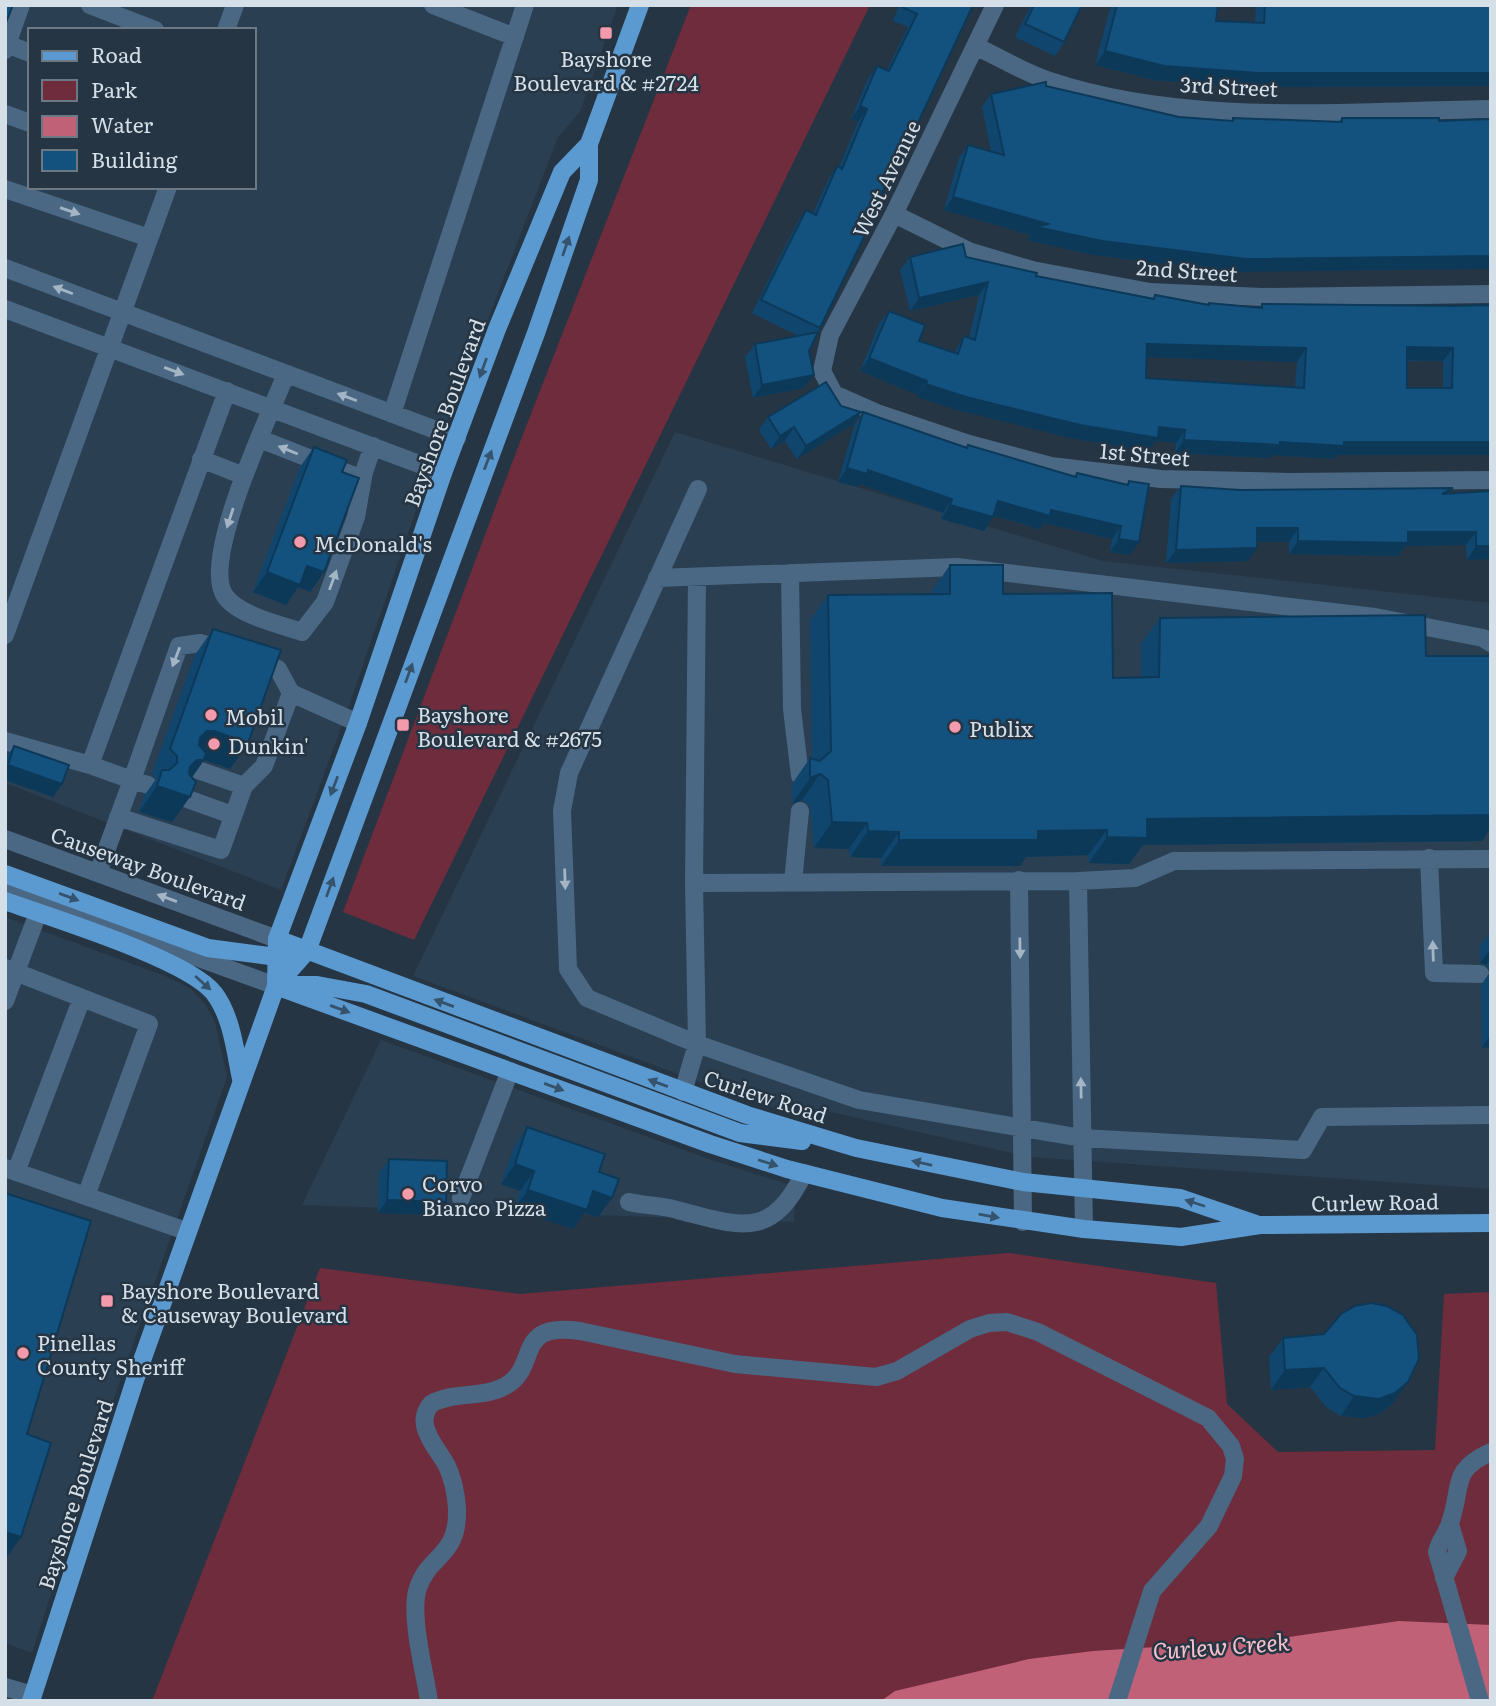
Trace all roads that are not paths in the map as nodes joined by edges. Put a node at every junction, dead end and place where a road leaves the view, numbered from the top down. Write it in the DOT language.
graph roads {
  1 [pos="22,5"];
  2 [pos="90,5"];
  3 [pos="235,5"];
  4 [pos="433,5"];
  5 [pos="525,5"];
  6 [pos="640,5"];
  7 [pos="995,5"];
  8 [pos="150,28"];
  9 [pos="227,28"];
  10 [pos="515,37"];
  11 [pos="975,46"];
  12 [pos="6,47"];
  13 [pos="28,52"];
  14 [pos="1491,110"];
  15 [pos="5,114"];
  16 [pos="28,122"];
  17 [pos="589,144"];
  18 [pos="5,189"];
  19 [pos="167,189"];
  20 [pos="894,214"];
  21 [pos="149,238"];
  22 [pos="5,268"];
  23 [pos="1491,294"];
  24 [pos="5,309"];
  25 [pos="122,312"];
  26 [pos="110,348"];
  27 [pos="821,371"];
  28 [pos="286,374"];
  29 [pos="227,391"];
  30 [pos="272,409"];
  31 [pos="392,414"];
  32 [pos="457,438"];
  33 [pos="260,439"];
  34 [pos="373,446"];
  35 [pos="201,459"];
  36 [pos="443,473"];
  37 [pos="244,476"];
  38 [pos="362,480"];
  39 [pos="1491,480"];
  40 [pos="698,489"];
  41 [pos="790,573"];
  42 [pos="696,577"];
  43 [pos="657,578"];
  44 [pos="5,635"];
  45 [pos="1491,643"];
  46 [pos="291,693"];
  47 [pos="358,723"];
  48 [pos="5,741"];
  49 [pos="90,765"];
  50 [pos="192,768"];
  51 [pos="800,776"];
  52 [pos="140,783"];
  53 [pos="244,786"];
  54 [pos="181,797"];
  55 [pos="800,811"];
  56 [pos="232,815"];
  57 [pos="118,817"];
  58 [pos="5,839"];
  59 [pos="1429,858"];
  60 [pos="1491,859"];
  61 [pos="98,873"];
  62 [pos="5,874"];
  63 [pos="1019,880"];
  64 [pos="1078,881"];
  65 [pos="793,882"];
  66 [pos="694,883"];
  67 [pos="5,888"];
  68 [pos="5,901"];
  69 [pos="38,913"];
  70 [pos="277,948"];
  71 [pos="307,951"];
  72 [pos="11,970"];
  73 [pos="1480,974"];
  74 [pos="276,986"];
  75 [pos="82,998"];
  76 [pos="5,1001"];
  77 [pos="697,1044"];
  78 [pos="510,1071"];
  79 [pos="241,1079"];
  80 [pos="683,1092"];
  81 [pos="1491,1115"];
  82 [pos="1022,1130"];
  83 [pos="1082,1138"];
  84 [pos="856,1148"];
  85 [pos="11,1170"];
  86 [pos="804,1173"];
  87 [pos="1023,1182"];
  88 [pos="1083,1190"];
  89 [pos="86,1196"];
  90 [pos="461,1198"];
  91 [pos="629,1202"];
  92 [pos="1023,1222"];
  93 [pos="1491,1223"];
  94 [pos="1260,1225"];
  95 [pos="1084,1229"];
  96 [pos="186,1231"];
  97 [pos="1491,1452"];
  98 [pos="5,1687"];
  99 [pos="32,1698"];
  100 [pos="429,1701"];
  101 [pos="1117,1701"];
  102 [pos="1480,1701"];
  1 -- 12 [label="street"];
  2 -- 8 [label="street"];
  3 -- 9 [label="street"];
  4 -- 10 [label="street"];
  5 -- 10 [label="street"];
  6 -- 17 [label="main road, Bayshore Boulevard"];
  7 -- 11 [label="street, West Avenue"];
  10 -- 31 [label="street"];
  11 -- 14 [label="street, 3rd Street"];
  11 -- 20 [label="street, West Avenue"];
  12 -- 13 [label="street"];
  15 -- 16 [label="street"];
  17 -- 32 [label="main road, Bayshore Boulevard, one-way"];
  71 -- 17 [label="main road, Bayshore Boulevard, one-way"];
  18 -- 21 [label="street, one-way"];
  19 -- 21 [label="street"];
  20 -- 23 [label="street, 2nd Street"];
  20 -- 27 [label="street, West Avenue"];
  21 -- 25 [label="street"];
  25 -- 22 [label="street, one-way"];
  24 -- 26 [label="street"];
  25 -- 26 [label="street"];
  25 -- 28 [label="street"];
  26 -- 29 [label="street, one-way"];
  26 -- 44 [label="street"];
  27 -- 39 [label="street, 1st Street"];
  28 -- 30 [label="street"];
  31 -- 28 [label="street, one-way"];
  29 -- 30 [label="street"];
  29 -- 35 [label="street"];
  30 -- 33 [label="street"];
  30 -- 34 [label="street"];
  31 -- 32 [label="street"];
  32 -- 36 [label="main road, Bayshore Boulevard"];
  33 -- 37 [label="street"];
  38 -- 33 [label="street, one-way"];
  34 -- 36 [label="street"];
  34 -- 38 [label="street"];
  35 -- 37 [label="street"];
  35 -- 49 [label="street"];
  36 -- 47 [label="main road, Bayshore Boulevard"];
  37 -- 38 [label="street, one-way"];
  40 -- 43 [label="street"];
  41 -- 42 [label="street"];
  41 -- 45 [label="street"];
  41 -- 51 [label="street"];
  42 -- 43 [label="street"];
  42 -- 66 [label="street"];
  43 -- 77 [label="street, one-way"];
  46 -- 47 [label="street"];
  46 -- 52 [label="street, one-way"];
  46 -- 53 [label="street"];
  47 -- 70 [label="main road, Bayshore Boulevard, one-way"];
  48 -- 49 [label="street"];
  49 -- 52 [label="street"];
  50 -- 53 [label="street"];
  52 -- 57 [label="street"];
  53 -- 56 [label="street"];
  54 -- 56 [label="street"];
  55 -- 65 [label="street"];
  56 -- 57 [label="street"];
  57 -- 61 [label="street"];
  58 -- 61 [label="street, Causeway Boulevard"];
  59 -- 60 [label="street"];
  59 -- 64 [label="street"];
  73 -- 59 [label="street, one-way"];
  70 -- 61 [label="street, Causeway Boulevard, one-way"];
  62 -- 70 [label="main road, Curlew Road, one-way"];
  63 -- 64 [label="street"];
  63 -- 65 [label="street"];
  63 -- 82 [label="street, one-way"];
  83 -- 64 [label="street, one-way"];
  65 -- 66 [label="street"];
  66 -- 77 [label="street"];
  67 -- 74 [label="street"];
  68 -- 69 [label="main road"];
  69 -- 72 [label="street"];
  69 -- 79 [label="main road, one-way"];
  70 -- 71 [label="main road, Curlew Road"];
  70 -- 74 [label="main road, Bayshore Boulevard"];
  71 -- 74 [label="main road, Bayshore Boulevard"];
  80 -- 71 [label="main road, Curlew Road, one-way"];
  72 -- 75 [label="street"];
  72 -- 76 [label="street"];
  74 -- 78 [label="main road, Curlew Road, one-way"];
  74 -- 79 [label="main road, Bayshore Boulevard"];
  74 -- 84 [label="main road"];
  75 -- 85 [label="street"];
  75 -- 89 [label="street"];
  77 -- 80 [label="street"];
  77 -- 82 [label="street"];
  78 -- 86 [label="main road, Curlew Road, one-way"];
  78 -- 90 [label="street"];
  79 -- 96 [label="main road, Bayshore Boulevard"];
  80 -- 84 [label="main road, Curlew Road"];
  81 -- 83 [label="street"];
  82 -- 83 [label="street"];
  82 -- 87 [label="street"];
  83 -- 88 [label="street"];
  87 -- 84 [label="main road, Curlew Road, one-way"];
  85 -- 89 [label="street"];
  86 -- 91 [label="street"];
  86 -- 92 [label="main road, Curlew Road, one-way"];
  87 -- 88 [label="main road, Curlew Road"];
  87 -- 92 [label="street"];
  94 -- 88 [label="main road, Curlew Road, one-way"];
  88 -- 95 [label="street"];
  89 -- 96 [label="street"];
  92 -- 95 [label="main road, Curlew Road"];
  93 -- 94 [label="main road, Curlew Road"];
  94 -- 95 [label="main road, Curlew Road"];
  96 -- 99 [label="main road, Bayshore Boulevard"];
  97 -- 102 [label="street"];
  98 -- 99 [label="street"];
  100 -- 101 [label="street"];
}
